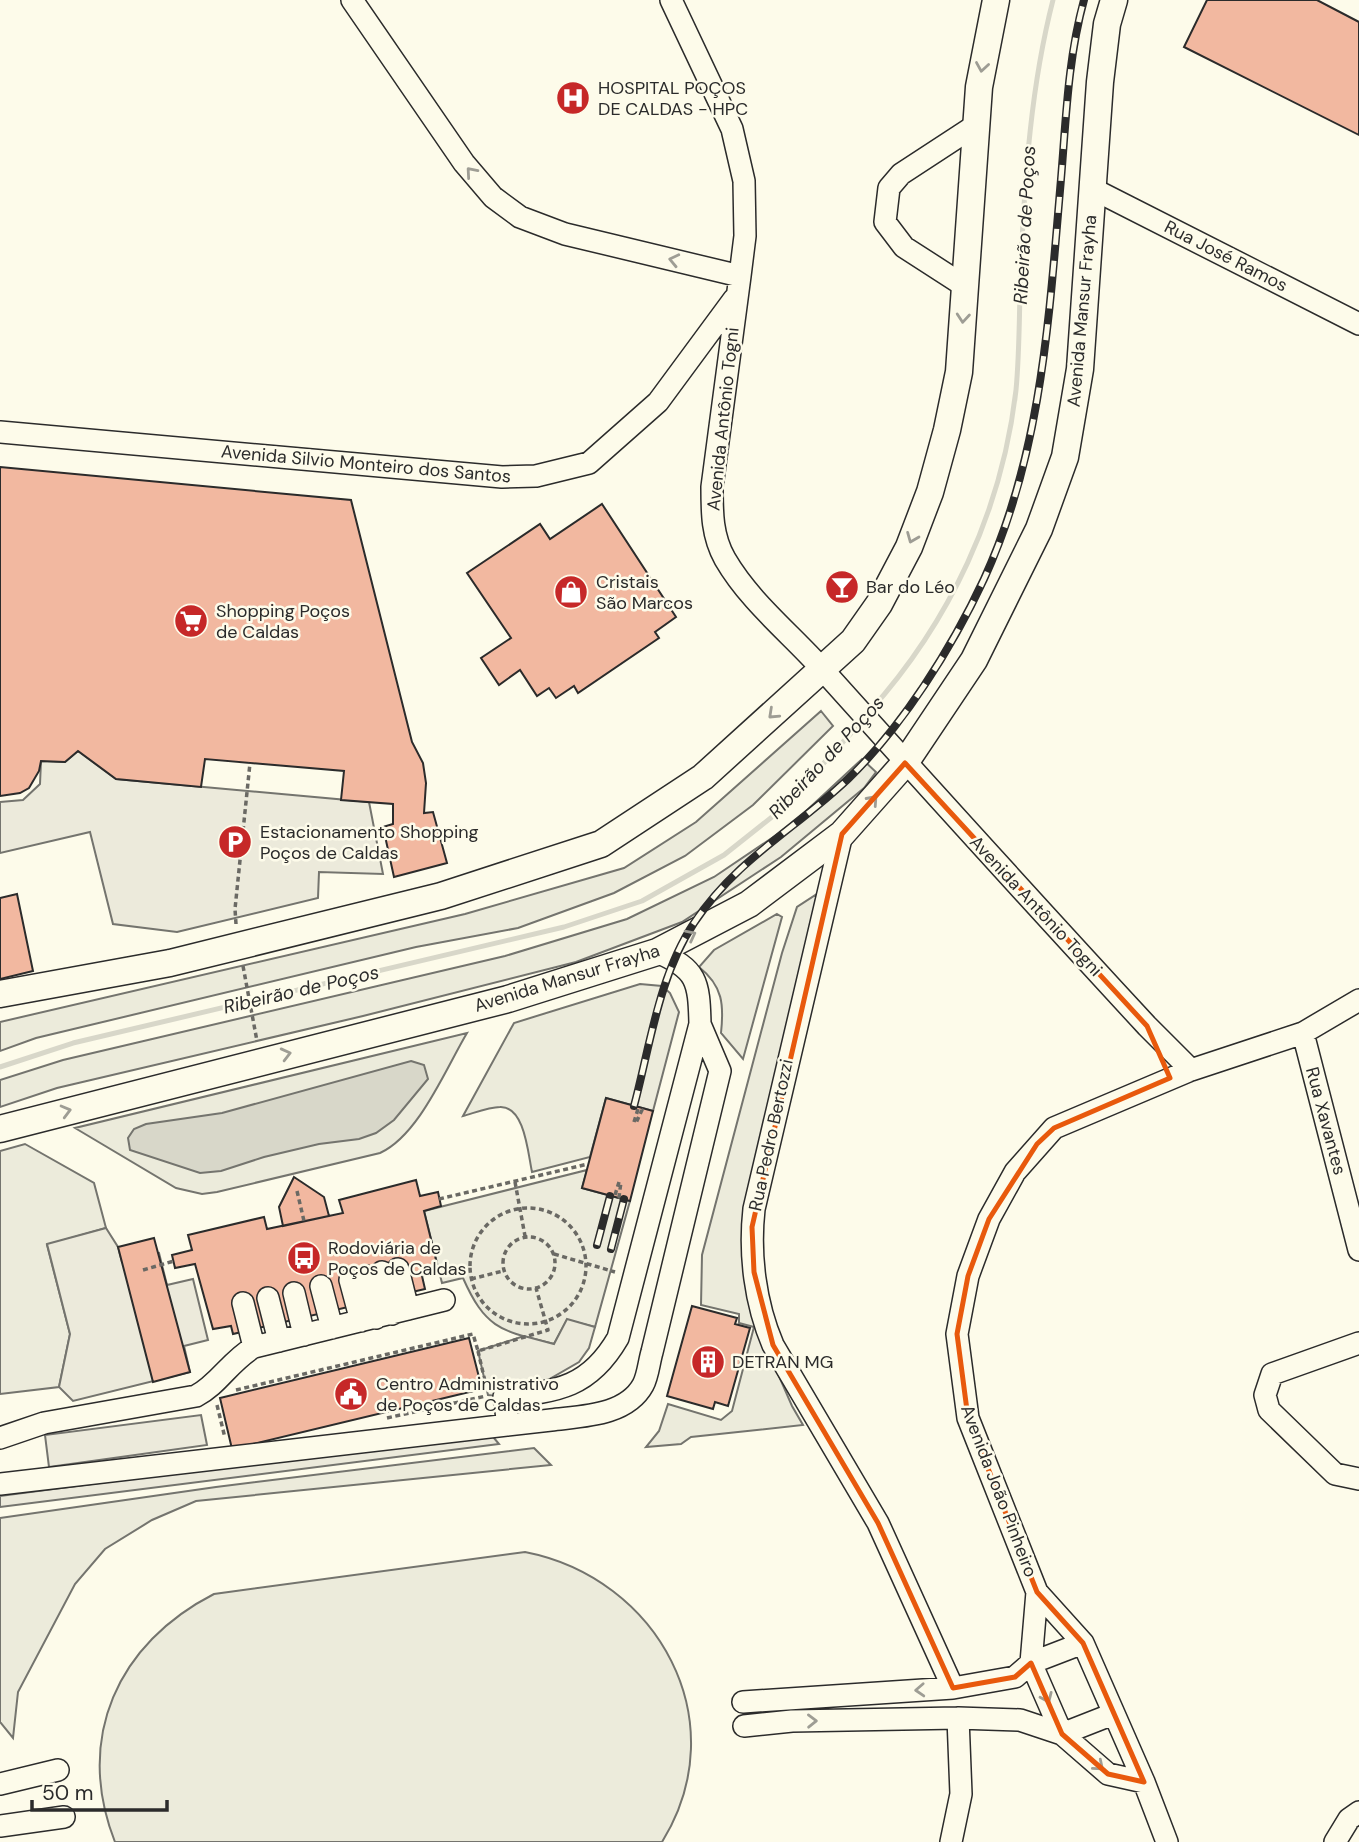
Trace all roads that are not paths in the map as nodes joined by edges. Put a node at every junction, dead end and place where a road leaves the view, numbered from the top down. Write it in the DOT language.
graph roads {
  1 [pos="671,0"];
  2 [pos="996,0"];
  3 [pos="1114,0"];
  4 [pos="365,5"];
  5 [pos="976,125"];
  6 [pos="1093,189"];
  7 [pos="739,285"];
  8 [pos="965,287"];
  9 [pos="1359,324"];
  10 [pos="0,432"];
  11 [pos="822,668"];
  12 [pos="905,763"];
  13 [pos="842,834"];
  14 [pos="657,952"];
  15 [pos="0,994"];
  16 [pos="1359,1000"];
  17 [pos="700,1024"];
  18 [pos="1147,1026"];
  19 [pos="1303,1033"];
  20 [pos="1191,1070"];
  21 [pos="1170,1077"];
  22 [pos="0,1129"];
  23 [pos="1359,1250"];
  24 [pos="317,1287"];
  25 [pos="444,1300"];
  26 [pos="327,1329"];
  27 [pos="1359,1343"];
  28 [pos="508,1425"];
  29 [pos="0,1437"];
  30 [pos="1359,1479"];
  31 [pos="0,1484"];
  32 [pos="1037,1592"];
  33 [pos="1083,1643"];
  34 [pos="1031,1663"];
  35 [pos="953,1688"];
  36 [pos="743,1702"];
  37 [pos="1113,1714"];
  38 [pos="958,1718"];
  39 [pos="744,1726"];
  40 [pos="1062,1734"];
  41 [pos="58,1770"];
  42 [pos="1144,1782"];
  43 [pos="0,1784"];
  44 [pos="1359,1812"];
  45 [pos="64,1817"];
  46 [pos="0,1826"];
  47 [pos="1166,1841"];
  48 [pos="951,1842"];
  49 [pos="1335,1842"];
  1 -- 7 [label="street, Avenida Antônio Togni"];
  2 -- 5 [label="main road, one-way"];
  3 -- 6 [label="main road, Avenida Mansur Frayha"];
  7 -- 4 [label="street, one-way"];
  5 -- 8 [label="main road"];
  5 -- 8 [label="street"];
  6 -- 9 [label="street, Rua José Ramos"];
  6 -- 12 [label="main road, Avenida Mansur Frayha"];
  7 -- 10 [label="street, Avenida Silvio Monteiro dos Santos"];
  7 -- 11 [label="street, Avenida Antônio Togni"];
  8 -- 11 [label="main road, one-way"];
  11 -- 12 [label="street, Avenida Antônio Togni"];
  11 -- 15 [label="main road, one-way"];
  13 -- 12 [label="main road, Avenida Mansur Frayha, one-way"];
  12 -- 18 [label="street, Avenida Antônio Togni"];
  14 -- 13 [label="main road, Avenida Mansur Frayha, one-way"];
  13 -- 35 [label="street, Rua Pedro Bertozzi"];
  14 -- 17 [label="street"];
  22 -- 14 [label="main road, Avenida Mansur Frayha, one-way"];
  16 -- 19 [label="street, Avenida João Pinheiro"];
  17 -- 28 [label="street"];
  17 -- 28 [label="street"];
  18 -- 20 [label="street, Avenida Antônio Togni"];
  18 -- 21 [label="street, Avenida Antônio Togni"];
  19 -- 20 [label="street, Avenida João Pinheiro"];
  19 -- 23 [label="street, Rua Xavantes"];
  20 -- 21 [label="street, Avenida João Pinheiro"];
  21 -- 32 [label="street, Avenida João Pinheiro"];
  24 -- 26 [label="street"];
  24 -- 26 [label="street"];
  24 -- 26 [label="street"];
  24 -- 26 [label="street"];
  24 -- 26 [label="street"];
  25 -- 26 [label="street"];
  26 -- 29 [label="street"];
  27 -- 30 [label="street"];
  28 -- 31 [label="street"];
  32 -- 33 [label="street, Avenida João Pinheiro"];
  32 -- 34 [label="street"];
  33 -- 34 [label="street"];
  33 -- 37 [label="street, Avenida João Pinheiro"];
  34 -- 35 [label="street"];
  34 -- 40 [label="street, one-way"];
  35 -- 36 [label="street, one-way"];
  37 -- 40 [label="street"];
  37 -- 42 [label="street, Avenida João Pinheiro"];
  39 -- 38 [label="street, one-way"];
  38 -- 40 [label="street"];
  38 -- 48 [label="street"];
  40 -- 42 [label="street, one-way"];
  41 -- 43 [label="street"];
  42 -- 47 [label="street, Avenida João Pinheiro"];
  44 -- 49 [label="street"];
  45 -- 46 [label="street"];
}
